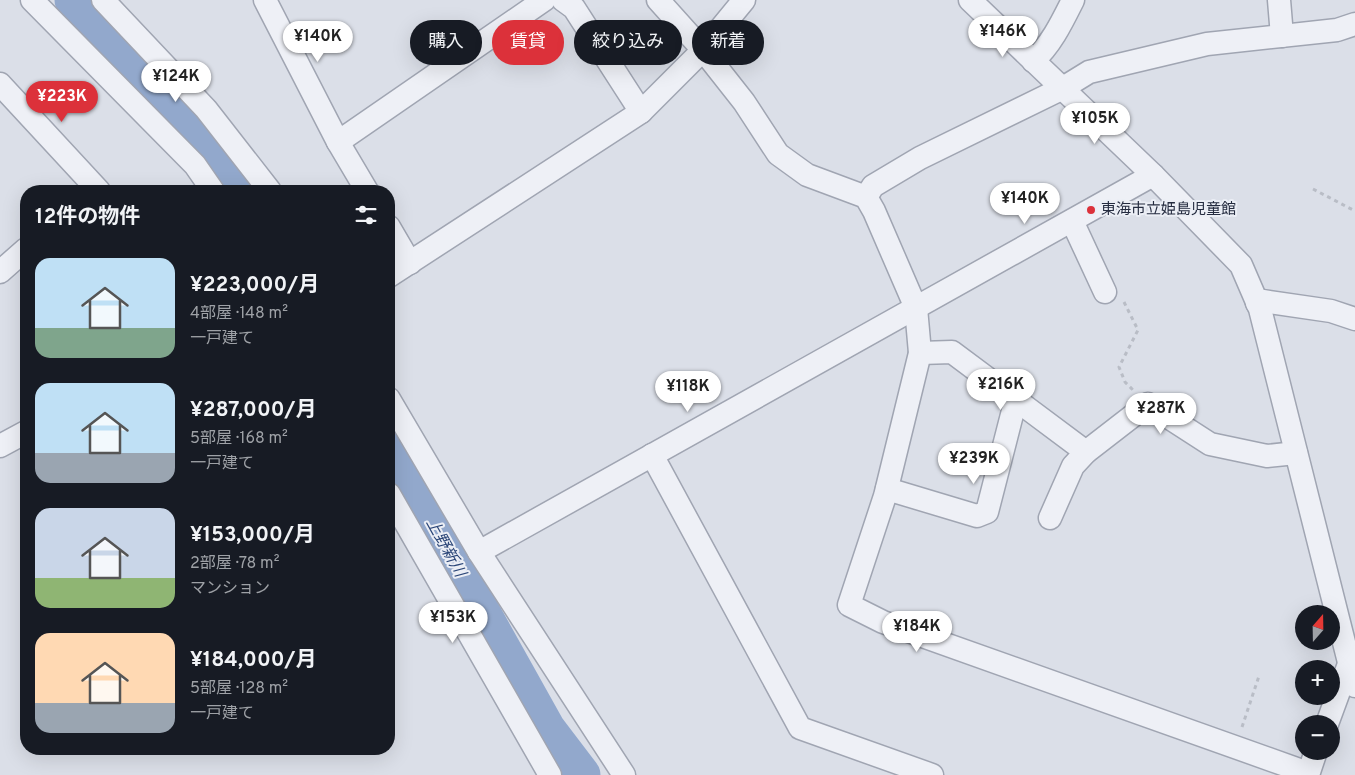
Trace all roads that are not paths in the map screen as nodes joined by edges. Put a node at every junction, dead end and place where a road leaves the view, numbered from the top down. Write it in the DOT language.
graph roads {
  1 [pos="32,0"];
  2 [pos="103,0"];
  3 [pos="265,0"];
  4 [pos="544,0"];
  5 [pos="564,0"];
  6 [pos="658,0"];
  7 [pos="744,0"];
  8 [pos="970,0"];
  9 [pos="1073,0"];
  10 [pos="1279,0"];
  11 [pos="728,20"];
  12 [pos="1355,24"];
  13 [pos="1282,36"];
  14 [pos="692,37"];
  15 [pos="1032,61"];
  16 [pos="692,62"];
  17 [pos="716,65"];
  18 [pos="0,84"];
  19 [pos="1063,88"];
  20 [pos="641,112"];
  21 [pos="338,142"];
  22 [pos="1153,175"];
  23 [pos="91,185"];
  24 [pos="209,185"];
  25 [pos="265,185"];
  26 [pos="363,185"];
  27 [pos="866,197"];
  28 [pos="1072,220"];
  29 [pos="395,237"];
  30 [pos="20,254"];
  31 [pos="410,263"];
  32 [pos="0,272"];
  33 [pos="395,272"];
  34 [pos="1113,295"];
  35 [pos="1257,303"];
  36 [pos="916,308"];
  37 [pos="1355,319"];
  38 [pos="920,353"];
  39 [pos="1016,399"];
  40 [pos="395,409"];
  41 [pos="1086,452"];
  42 [pos="1296,452"];
  43 [pos="652,455"];
  44 [pos="887,489"];
  45 [pos="395,504"];
  46 [pos="1050,518"];
  47 [pos="478,552"];
  48 [pos="1352,663"];
  49 [pos="1355,686"];
  50 [pos="1331,715"];
  51 [pos="1313,760"];
  52 [pos="1308,774"];
  53 [pos="550,775"];
  54 [pos="624,775"];
  55 [pos="932,775"];
  1 -- 24 [label="street"];
  2 -- 25 [label="street"];
  3 -- 21 [label="street"];
  4 -- 21 [label="street"];
  5 -- 20 [label="street"];
  6 -- 14 [label="street"];
  7 -- 11 [label="street"];
  8 -- 15 [label="street"];
  9 -- 15 [label="street"];
  10 -- 13 [label="street"];
  12 -- 13 [label="street"];
  13 -- 19 [label="street"];
  15 -- 19 [label="street"];
  16 -- 20 [label="street"];
  17 -- 27 [label="street"];
  18 -- 23 [label="street"];
  19 -- 22 [label="street"];
  19 -- 27 [label="street"];
  20 -- 31 [label="street"];
  21 -- 26 [label="street"];
  22 -- 28 [label="street"];
  22 -- 35 [label="street"];
  27 -- 36 [label="street"];
  28 -- 34 [label="street"];
  28 -- 36 [label="street"];
  29 -- 31 [label="street"];
  30 -- 32 [label="street"];
  31 -- 33 [label="street"];
  35 -- 37 [label="street"];
  35 -- 42 [label="street"];
  36 -- 38 [label="street"];
  36 -- 43 [label="street"];
  38 -- 39 [label="street"];
  38 -- 44 [label="street"];
  39 -- 41 [label="street"];
  39 -- 44 [label="street"];
  40 -- 47 [label="street"];
  41 -- 42 [label="street"];
  41 -- 46 [label="street"];
  42 -- 48 [label="street"];
  43 -- 47 [label="street"];
  43 -- 55 [label="street"];
  44 -- 52 [label="street"];
  45 -- 53 [label="street"];
  47 -- 54 [label="street"];
  48 -- 49 [label="street"];
  48 -- 50 [label="street"];
  51 -- 52 [label="street"];
}
